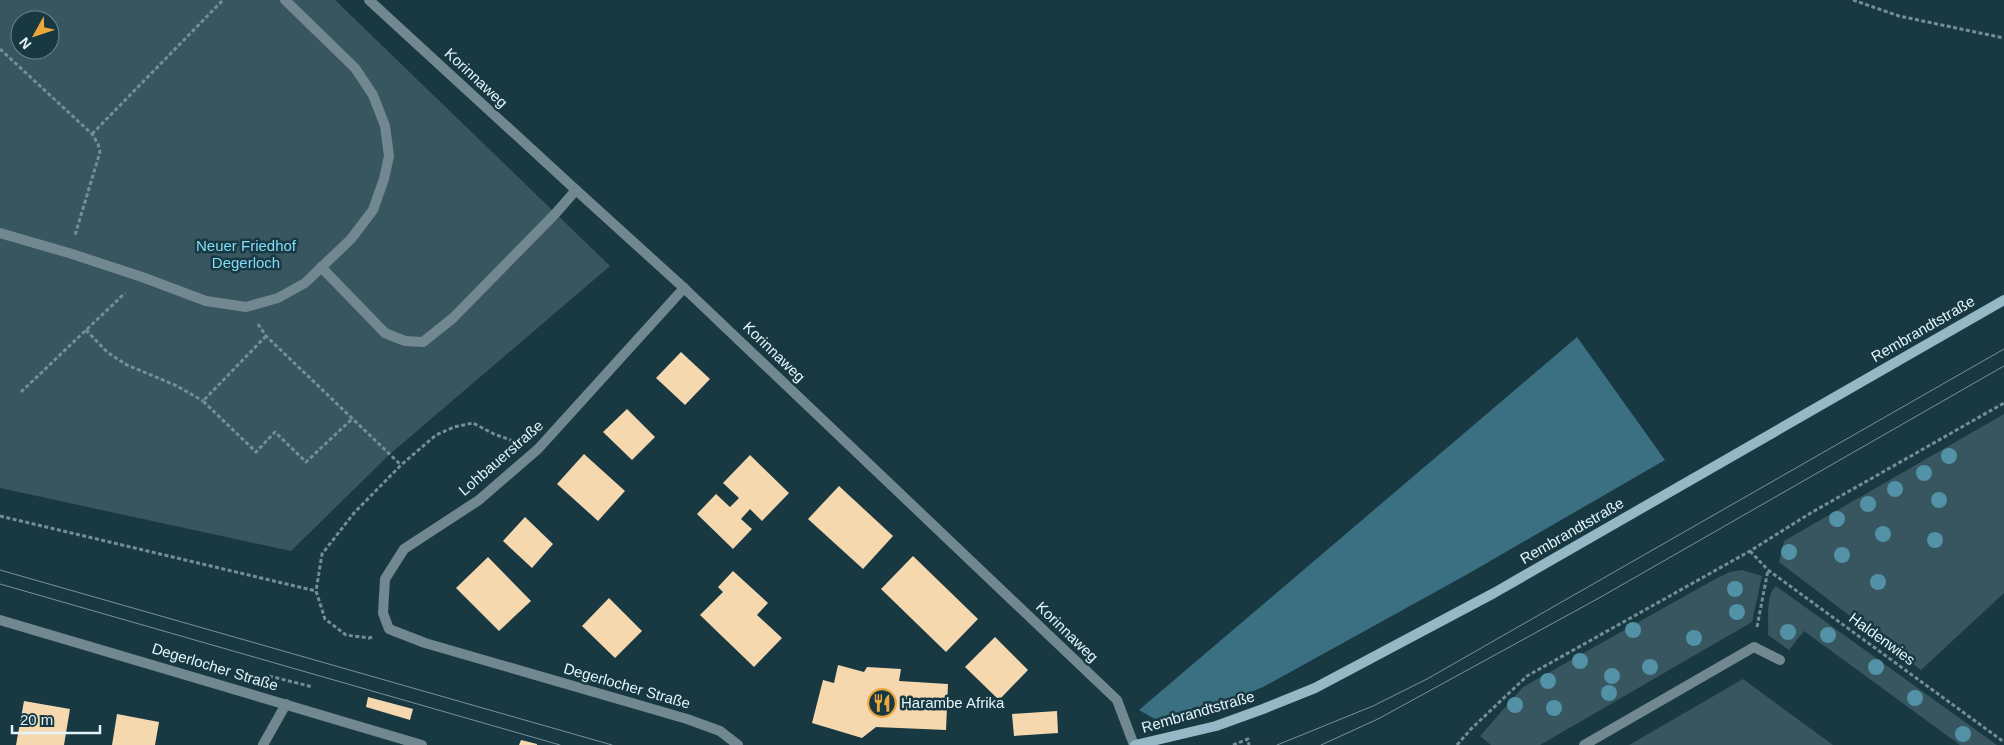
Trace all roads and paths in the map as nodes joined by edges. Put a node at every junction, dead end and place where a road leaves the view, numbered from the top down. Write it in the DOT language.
graph roads {
  1 [pos="223,0"];
  2 [pos="285,0"];
  3 [pos="369,0"];
  4 [pos="1853,0"];
  5 [pos="2004,38"];
  6 [pos="0,49"];
  7 [pos="92,134"];
  8 [pos="576,190"];
  9 [pos="0,234"];
  10 [pos="69,253"];
  11 [pos="321,268"];
  12 [pos="142,277"];
  13 [pos="684,288"];
  14 [pos="2004,300"];
  15 [pos="246,307"];
  16 [pos="86,330"];
  17 [pos="266,336"];
  18 [pos="21,392"];
  19 [pos="203,401"];
  20 [pos="2004,403"];
  21 [pos="354,418"];
  22 [pos="538,449"];
  23 [pos="401,465"];
  24 [pos="0,516"];
  25 [pos="1750,551"];
  26 [pos="1768,570"];
  27 [pos="316,591"];
  28 [pos="0,620"];
  29 [pos="389,629"];
  30 [pos="1754,648"];
  31 [pos="1780,660"];
  32 [pos="286,704"];
  33 [pos="2004,742"];
  34 [pos="263,745"];
  35 [pos="422,745"];
  36 [pos="738,745"];
  37 [pos="1134,745"];
  38 [pos="1233,745"];
  39 [pos="1249,745"];
  40 [pos="1458,745"];
  41 [pos="1584,745"];
  1 -- 7 [label="path"];
  2 -- 11 [label="street"];
  3 -- 8 [label="street, Korinnaweg"];
  4 -- 5 [label="path"];
  6 -- 7 [label="path"];
  7 -- 10 [label="path"];
  8 -- 11 [label="street"];
  8 -- 13 [label="street, Korinnaweg"];
  9 -- 10 [label="street"];
  10 -- 12 [label="street"];
  11 -- 15 [label="street"];
  12 -- 15 [label="street"];
  12 -- 16 [label="path"];
  13 -- 22 [label="street, Lohbauerstraße"];
  13 -- 37 [label="street, Korinnaweg"];
  14 -- 37 [label="street, Rembrandtstraße"];
  15 -- 17 [label="path"];
  16 -- 18 [label="path"];
  16 -- 19 [label="path"];
  17 -- 19 [label="path"];
  17 -- 21 [label="path"];
  19 -- 21 [label="path"];
  20 -- 25 [label="path"];
  21 -- 23 [label="path"];
  22 -- 23 [label="path"];
  22 -- 29 [label="street, Lohbauerstraße"];
  23 -- 27 [label="path"];
  24 -- 27 [label="path"];
  25 -- 26 [label="path, Haldenwies"];
  25 -- 40 [label="path"];
  26 -- 30 [label="path"];
  26 -- 33 [label="path, Haldenwies"];
  27 -- 29 [label="path"];
  28 -- 32 [label="street, Degerlocher Straße"];
  29 -- 36 [label="street, Degerlocher Straße"];
  30 -- 31 [label="street"];
  30 -- 41 [label="street"];
  32 -- 34 [label="street"];
  32 -- 35 [label="street, Degerlocher Straße"];
  38 -- 39 [label="path"];
}
